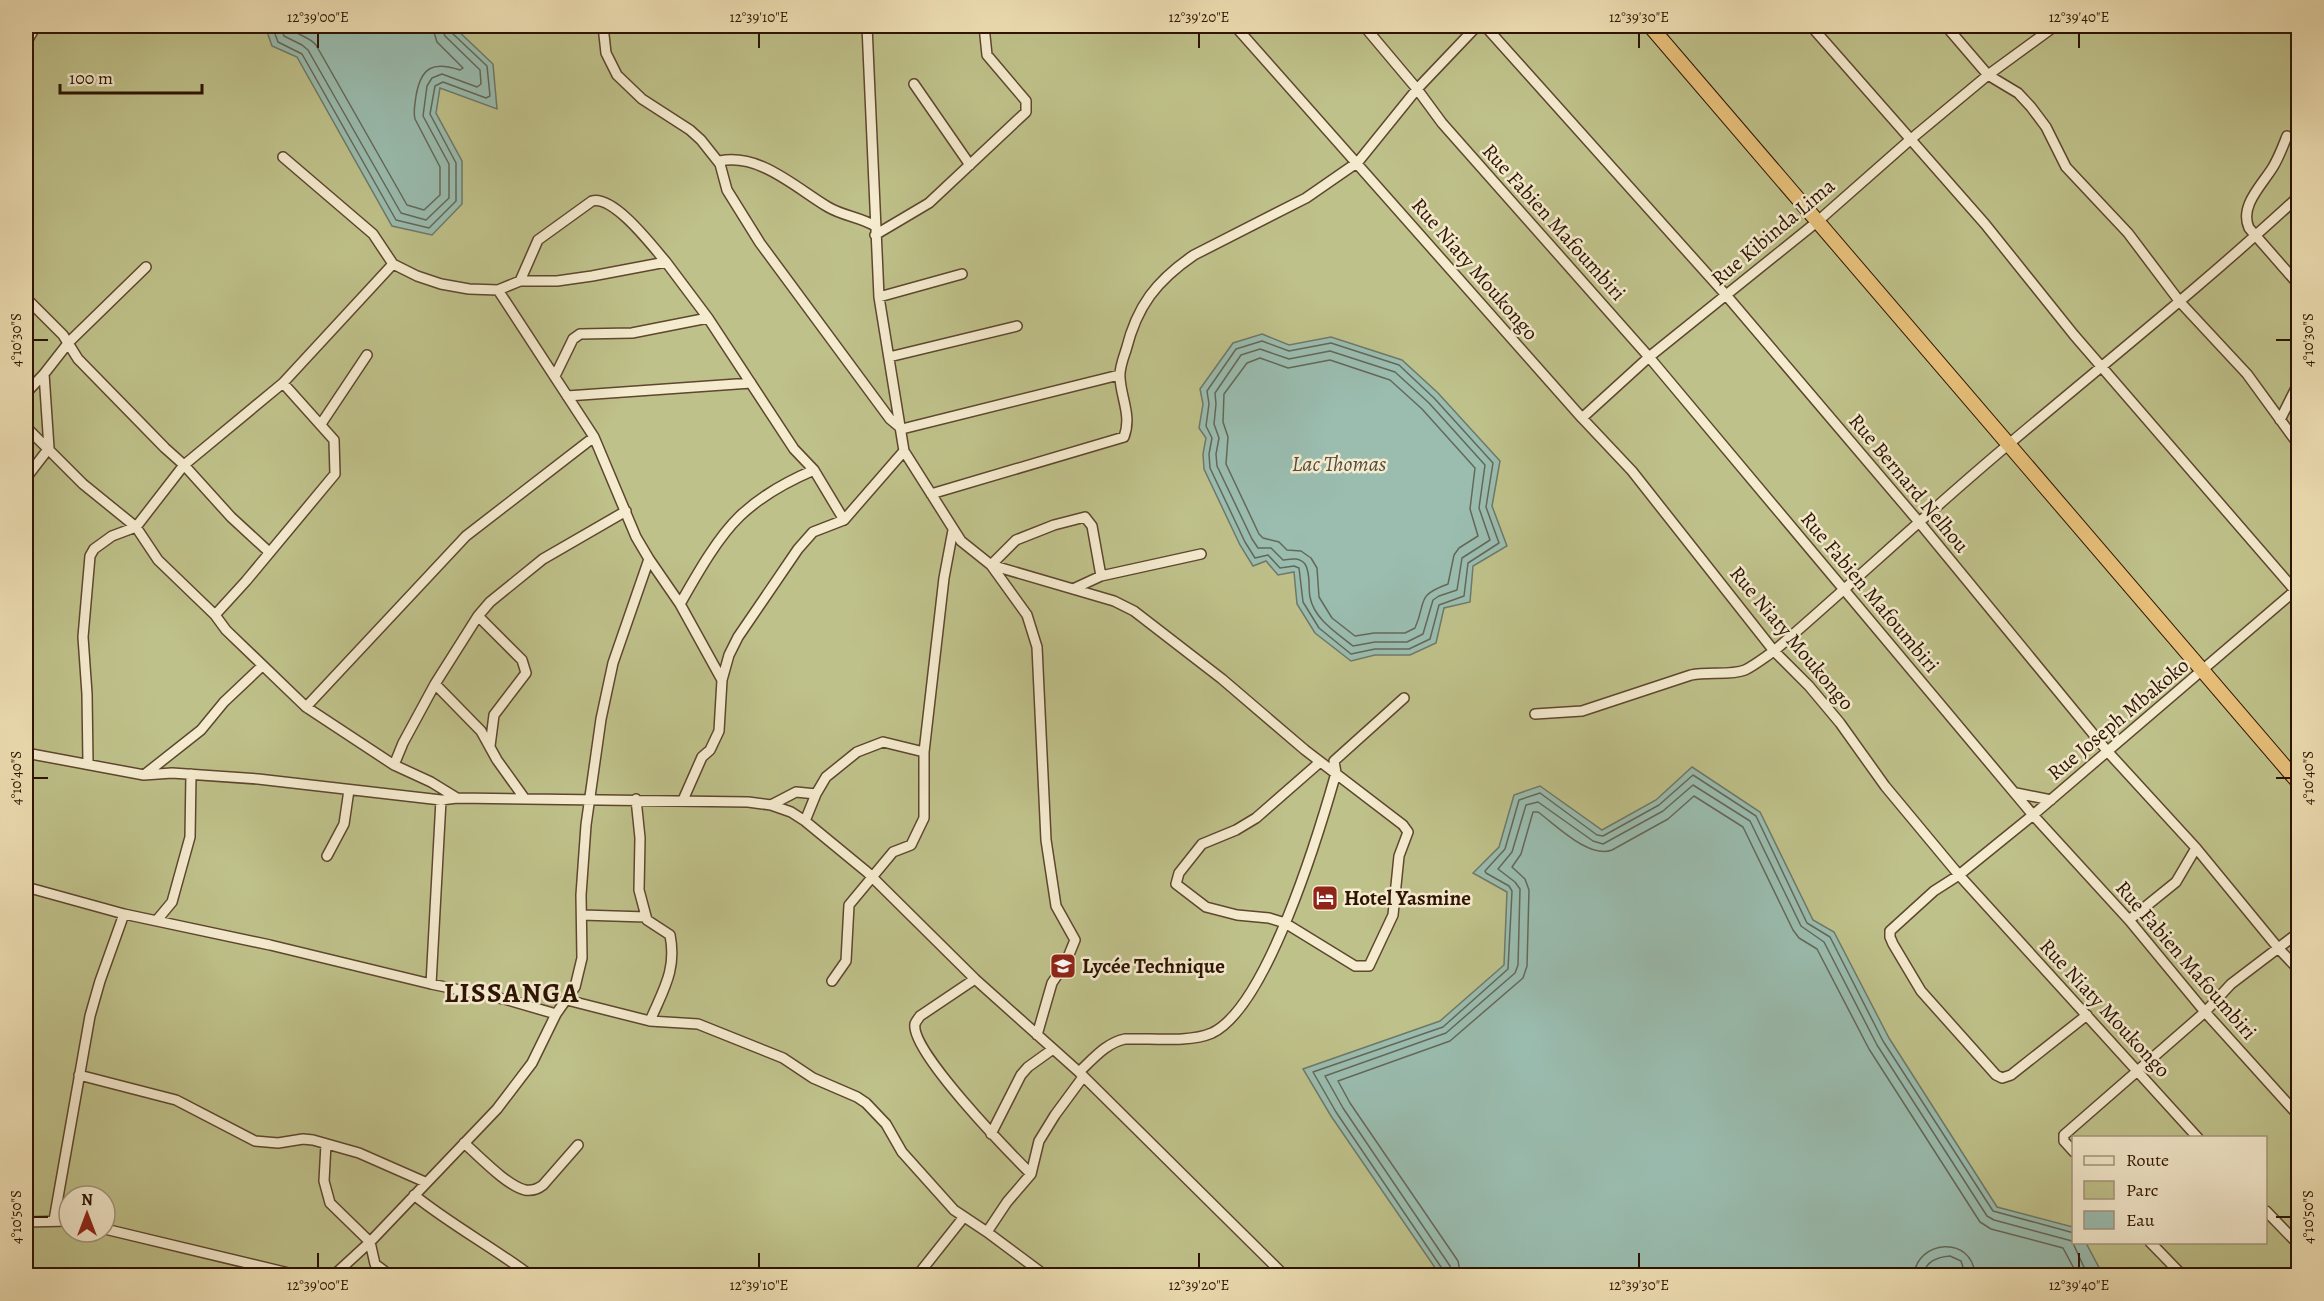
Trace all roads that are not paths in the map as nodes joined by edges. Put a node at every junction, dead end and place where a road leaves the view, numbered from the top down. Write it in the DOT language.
graph roads {
  1 [pos="36,26"];
  2 [pos="603,26"];
  3 [pos="867,26"];
  4 [pos="984,26"];
  5 [pos="1235,26"];
  6 [pos="1364,26"];
  7 [pos="1477,26"];
  8 [pos="1485,26"];
  9 [pos="1650,26"];
  10 [pos="1811,26"];
  11 [pos="1946,26"];
  12 [pos="2055,26"];
  13 [pos="26,43"];
  14 [pos="1988,75"];
  15 [pos="914,84"];
  16 [pos="1417,89"];
  17 [pos="2287,136"];
  18 [pos="1911,139"];
  19 [pos="283,157"];
  20 [pos="1358,162"];
  21 [pos="720,164"];
  22 [pos="970,165"];
  23 [pos="2298,197"];
  24 [pos="1818,221"];
  25 [pos="875,231"];
  26 [pos="2257,235"];
  27 [pos="666,262"];
  28 [pos="393,264"];
  29 [pos="146,267"];
  30 [pos="962,274"];
  31 [pos="520,281"];
  32 [pos="2298,284"];
  33 [pos="498,290"];
  34 [pos="1726,295"];
  35 [pos="879,297"];
  36 [pos="26,298"];
  37 [pos="2180,302"];
  38 [pos="708,318"];
  39 [pos="1017,326"];
  40 [pos="69,342"];
  41 [pos="367,355"];
  42 [pos="889,357"];
  43 [pos="1649,357"];
  44 [pos="2103,367"];
  45 [pos="44,374"];
  46 [pos="1119,375"];
  47 [pos="555,376"];
  48 [pos="283,383"];
  49 [pos="751,383"];
  50 [pos="2298,384"];
  51 [pos="26,393"];
  52 [pos="567,396"];
  53 [pos="1582,418"];
  54 [pos="2280,420"];
  55 [pos="321,424"];
  56 [pos="26,427"];
  57 [pos="902,429"];
  58 [pos="594,436"];
  59 [pos="2009,443"];
  60 [pos="2298,444"];
  61 [pos="48,448"];
  62 [pos="904,451"];
  63 [pos="184,465"];
  64 [pos="814,470"];
  65 [pos="26,478"];
  66 [pos="931,494"];
  67 [pos="626,512"];
  68 [pos="844,520"];
  69 [pos="1919,522"];
  70 [pos="136,527"];
  71 [pos="953,530"];
  72 [pos="269,552"];
  73 [pos="1201,554"];
  74 [pos="649,560"];
  75 [pos="991,565"];
  76 [pos="1101,576"];
  77 [pos="1073,589"];
  78 [pos="1845,590"];
  79 [pos="2298,591"];
  80 [pos="680,604"];
  81 [pos="215,615"];
  82 [pos="478,616"];
  83 [pos="1774,651"];
  84 [pos="262,666"];
  85 [pos="2203,671"];
  86 [pos="722,680"];
  87 [pos="435,684"];
  88 [pos="1404,698"];
  89 [pos="306,707"];
  90 [pos="1535,714"];
  91 [pos="490,746"];
  92 [pos="924,752"];
  93 [pos="2108,752"];
  94 [pos="26,753"];
  95 [pos="1320,762"];
  96 [pos="88,763"];
  97 [pos="394,765"];
  98 [pos="1336,773"];
  99 [pos="191,774"];
  100 [pos="144,775"];
  101 [pos="2298,782"];
  102 [pos="350,790"];
  103 [pos="2016,793"];
  104 [pos="816,794"];
  105 [pos="457,798"];
  106 [pos="525,799"];
  107 [pos="588,799"];
  108 [pos="636,799"];
  109 [pos="441,800"];
  110 [pos="683,800"];
  111 [pos="2051,800"];
  112 [pos="771,805"];
  113 [pos="2033,815"];
  114 [pos="805,821"];
  115 [pos="2196,848"];
  116 [pos="327,856"];
  117 [pos="1959,875"];
  118 [pos="873,877"];
  119 [pos="26,887"];
  120 [pos="124,914"];
  121 [pos="582,915"];
  122 [pos="646,917"];
  123 [pos="157,920"];
  124 [pos="2129,920"];
  125 [pos="1285,923"];
  126 [pos="2298,933"];
  127 [pos="2279,949"];
  128 [pos="2298,969"];
  129 [pos="975,979"];
  130 [pos="832,981"];
  131 [pos="431,984"];
  132 [pos="567,1000"];
  133 [pos="2205,1012"];
  134 [pos="556,1014"];
  135 [pos="2087,1015"];
  136 [pos="650,1021"];
  137 [pos="1037,1035"];
  138 [pos="1053,1049"];
  139 [pos="2138,1070"];
  140 [pos="1081,1074"];
  141 [pos="79,1075"];
  142 [pos="2298,1114"];
  143 [pos="991,1134"];
  144 [pos="2197,1136"];
  145 [pos="326,1143"];
  146 [pos="464,1143"];
  147 [pos="578,1145"];
  148 [pos="2072,1151"];
  149 [pos="1031,1174"];
  150 [pos="425,1182"];
  151 [pos="414,1195"];
  152 [pos="2267,1213"];
  153 [pos="963,1218"];
  154 [pos="54,1220"];
  155 [pos="57,1220"];
  156 [pos="26,1222"];
  157 [pos="117,1231"];
  158 [pos="987,1232"];
  159 [pos="370,1242"];
  160 [pos="2152,1244"];
  161 [pos="2298,1244"];
  162 [pos="301,1275"];
  163 [pos="333,1275"];
  164 [pos="391,1275"];
  165 [pos="531,1275"];
  166 [pos="917,1275"];
  167 [pos="1046,1275"];
  168 [pos="1285,1275"];
  169 [pos="2182,1275"];
  1 -- 13 [label="street"];
  2 -- 21 [label="street"];
  3 -- 25 [label="street"];
  4 -- 22 [label="street"];
  5 -- 20 [label="street, Rue Niaty Moukongo"];
  6 -- 16 [label="street, Rue Fabien Mafoumbiri"];
  7 -- 16 [label="street"];
  8 -- 34 [label="street, Rue Bernard Nelhou"];
  9 -- 24 [label="highway"];
  10 -- 18 [label="street"];
  11 -- 14 [label="street"];
  12 -- 14 [label="street, Rue Kibinda Lima"];
  14 -- 18 [label="street, Rue Kibinda Lima"];
  14 -- 37 [label="street"];
  15 -- 22 [label="street"];
  16 -- 20 [label="street"];
  16 -- 43 [label="street, Rue Fabien Mafoumbiri"];
  17 -- 26 [label="street"];
  18 -- 24 [label="street, Rue Kibinda Lima"];
  18 -- 44 [label="street"];
  19 -- 28 [label="street"];
  20 -- 46 [label="street"];
  20 -- 53 [label="street, Rue Niaty Moukongo"];
  21 -- 25 [label="street"];
  21 -- 57 [label="street"];
  22 -- 25 [label="street"];
  23 -- 26 [label="street"];
  24 -- 34 [label="street, Rue Kibinda Lima"];
  24 -- 59 [label="highway"];
  25 -- 35 [label="street"];
  26 -- 32 [label="street"];
  26 -- 37 [label="street"];
  27 -- 31 [label="street"];
  27 -- 31 [label="street"];
  27 -- 38 [label="street"];
  28 -- 33 [label="street"];
  28 -- 48 [label="street"];
  29 -- 40 [label="street"];
  30 -- 35 [label="street"];
  31 -- 33 [label="street"];
  33 -- 47 [label="street"];
  34 -- 43 [label="street, Rue Kibinda Lima"];
  34 -- 69 [label="street, Rue Bernard Nelhou"];
  35 -- 42 [label="street"];
  36 -- 40 [label="street"];
  37 -- 44 [label="street"];
  37 -- 54 [label="street"];
  38 -- 47 [label="street"];
  38 -- 49 [label="street"];
  39 -- 42 [label="street"];
  40 -- 45 [label="street"];
  40 -- 63 [label="street"];
  41 -- 55 [label="street"];
  42 -- 57 [label="street"];
  43 -- 53 [label="street, Rue Kibinda Lima"];
  43 -- 78 [label="street, Rue Fabien Mafoumbiri"];
  44 -- 59 [label="street"];
  44 -- 79 [label="street"];
  45 -- 51 [label="street"];
  45 -- 61 [label="street"];
  46 -- 57 [label="street"];
  46 -- 66 [label="street"];
  47 -- 52 [label="street"];
  48 -- 55 [label="street"];
  48 -- 63 [label="street"];
  49 -- 52 [label="street"];
  49 -- 64 [label="street"];
  50 -- 54 [label="street"];
  52 -- 58 [label="street"];
  53 -- 83 [label="street, Rue Niaty Moukongo"];
  54 -- 60 [label="street"];
  55 -- 72 [label="street"];
  56 -- 61 [label="street"];
  57 -- 62 [label="street"];
  58 -- 67 [label="street"];
  58 -- 89 [label="street"];
  59 -- 69 [label="street"];
  59 -- 85 [label="highway"];
  61 -- 65 [label="street"];
  61 -- 70 [label="street"];
  62 -- 66 [label="street"];
  62 -- 68 [label="street"];
  63 -- 70 [label="street"];
  63 -- 72 [label="street"];
  64 -- 68 [label="street"];
  64 -- 80 [label="street"];
  66 -- 71 [label="street"];
  67 -- 74 [label="street"];
  67 -- 82 [label="street"];
  68 -- 86 [label="street"];
  69 -- 78 [label="street"];
  69 -- 93 [label="street, Rue Bernard Nelhou"];
  70 -- 81 [label="street"];
  70 -- 96 [label="street"];
  71 -- 75 [label="street"];
  71 -- 92 [label="street"];
  72 -- 81 [label="street"];
  73 -- 76 [label="street"];
  74 -- 80 [label="street"];
  74 -- 107 [label="street"];
  75 -- 76 [label="street"];
  75 -- 77 [label="street"];
  75 -- 137 [label="street"];
  76 -- 77 [label="street"];
  77 -- 95 [label="street"];
  78 -- 83 [label="street"];
  78 -- 103 [label="street, Rue Fabien Mafoumbiri"];
  79 -- 85 [label="street, Rue Joseph Mbakoko"];
  80 -- 86 [label="street"];
  81 -- 84 [label="street"];
  82 -- 87 [label="street"];
  82 -- 91 [label="street"];
  83 -- 90 [label="street"];
  83 -- 117 [label="street, Rue Niaty Moukongo"];
  84 -- 89 [label="street"];
  84 -- 100 [label="street"];
  85 -- 93 [label="street, Rue Joseph Mbakoko"];
  85 -- 101 [label="highway"];
  86 -- 110 [label="street"];
  87 -- 91 [label="street"];
  87 -- 97 [label="street"];
  88 -- 98 [label="street"];
  89 -- 97 [label="street"];
  91 -- 106 [label="street"];
  92 -- 104 [label="street"];
  92 -- 118 [label="street"];
  93 -- 111 [label="street, Rue Joseph Mbakoko"];
  93 -- 115 [label="street, Rue Bernard Nelhou"];
  94 -- 96 [label="street"];
  95 -- 98 [label="street"];
  95 -- 125 [label="street"];
  96 -- 100 [label="street"];
  97 -- 105 [label="street"];
  98 -- 125 [label="street"];
  98 -- 125 [label="street"];
  99 -- 100 [label="street"];
  99 -- 102 [label="street"];
  99 -- 123 [label="street"];
  102 -- 109 [label="street"];
  102 -- 116 [label="street"];
  103 -- 111 [label="street"];
  103 -- 113 [label="street, Rue Fabien Mafoumbiri"];
  104 -- 112 [label="street"];
  104 -- 114 [label="street"];
  105 -- 106 [label="street"];
  105 -- 109 [label="street"];
  106 -- 107 [label="street"];
  107 -- 108 [label="street"];
  107 -- 121 [label="street"];
  108 -- 110 [label="street"];
  108 -- 122 [label="street"];
  109 -- 131 [label="street"];
  110 -- 112 [label="street"];
  111 -- 113 [label="street, Rue Joseph Mbakoko"];
  112 -- 114 [label="street"];
  113 -- 117 [label="street, Rue Joseph Mbakoko"];
  113 -- 124 [label="street, Rue Fabien Mafoumbiri"];
  114 -- 118 [label="street"];
  115 -- 124 [label="street"];
  115 -- 127 [label="street, Rue Bernard Nelhou"];
  117 -- 135 [label="street, Rue Niaty Moukongo"];
  117 -- 135 [label="street, Rue Joseph Mbakoko"];
  118 -- 129 [label="street"];
  118 -- 130 [label="street"];
  119 -- 120 [label="street"];
  120 -- 123 [label="street"];
  120 -- 141 [label="street"];
  121 -- 122 [label="street"];
  121 -- 132 [label="street"];
  122 -- 136 [label="street"];
  123 -- 131 [label="street"];
  124 -- 133 [label="street, Rue Fabien Mafoumbiri"];
  125 -- 140 [label="street"];
  126 -- 127 [label="street"];
  127 -- 128 [label="street, Rue Bernard Nelhou"];
  127 -- 133 [label="street"];
  129 -- 137 [label="street"];
  129 -- 143 [label="street"];
  131 -- 134 [label="street"];
  132 -- 134 [label="street"];
  132 -- 136 [label="street"];
  133 -- 139 [label="street"];
  133 -- 142 [label="street, Rue Fabien Mafoumbiri"];
  134 -- 146 [label="street"];
  135 -- 139 [label="street, Rue Niaty Moukongo"];
  136 -- 153 [label="street"];
  137 -- 138 [label="street"];
  138 -- 140 [label="street"];
  138 -- 143 [label="street"];
  139 -- 144 [label="street, Rue Niaty Moukongo"];
  139 -- 148 [label="street"];
  140 -- 149 [label="street"];
  140 -- 168 [label="street"];
  141 -- 145 [label="street"];
  141 -- 154 [label="street"];
  143 -- 149 [label="street"];
  145 -- 150 [label="street"];
  145 -- 159 [label="street"];
  146 -- 147 [label="street"];
  146 -- 150 [label="street"];
  149 -- 158 [label="street"];
  150 -- 151 [label="street"];
  151 -- 159 [label="street"];
  151 -- 165 [label="street"];
  152 -- 161 [label="street"];
  153 -- 158 [label="street"];
  153 -- 166 [label="street"];
  154 -- 155 [label="street"];
  154 -- 156 [label="street"];
  157 -- 162 [label="street"];
  158 -- 167 [label="street"];
  159 -- 163 [label="street"];
  159 -- 164 [label="street"];
  160 -- 169 [label="street"];
}
